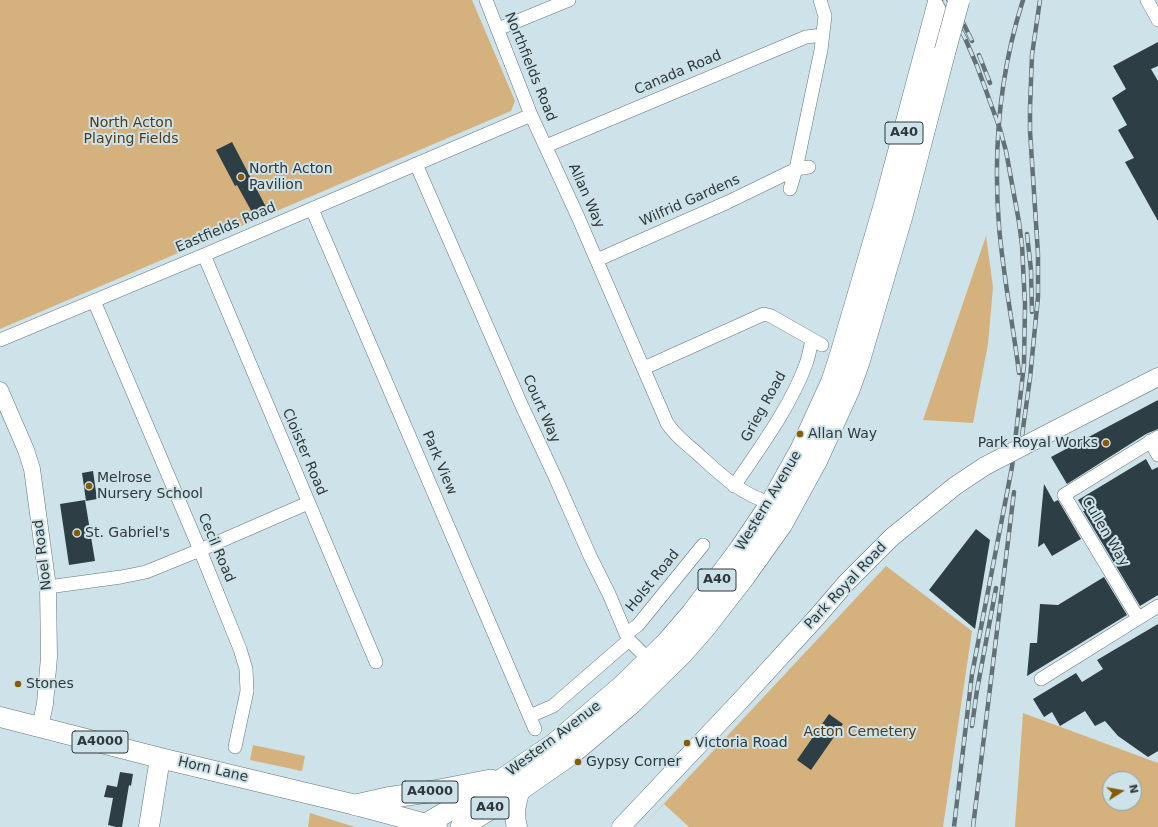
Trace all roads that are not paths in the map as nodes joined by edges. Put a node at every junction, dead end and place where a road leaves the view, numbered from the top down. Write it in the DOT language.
graph roads {
  1 [pos="486,0"];
  2 [pos="569,0"];
  3 [pos="820,0"];
  4 [pos="939,0"];
  5 [pos="959,0"];
  6 [pos="1147,0"];
  7 [pos="1158,20"];
  8 [pos="498,29"];
  9 [pos="823,35"];
  10 [pos="531,115"];
  11 [pos="546,146"];
  12 [pos="416,164"];
  13 [pos="809,167"];
  14 [pos="796,169"];
  15 [pos="790,189"];
  16 [pos="312,209"];
  17 [pos="204,255"];
  18 [pos="597,260"];
  19 [pos="94,301"];
  20 [pos="0,340"];
  21 [pos="644,368"];
  22 [pos="1158,378"];
  23 [pos="0,390"];
  24 [pos="1154,439"];
  25 [pos="1158,455"];
  26 [pos="734,486"];
  27 [pos="308,503"];
  28 [pos="771,503"];
  29 [pos="703,545"];
  30 [pos="200,550"];
  31 [pos="48,587"];
  32 [pos="1158,606"];
  33 [pos="1138,618"];
  34 [pos="627,637"];
  35 [pos="649,660"];
  36 [pos="376,662"];
  37 [pos="1041,679"];
  38 [pos="530,716"];
  39 [pos="0,717"];
  40 [pos="40,726"];
  41 [pos="535,729"];
  42 [pos="235,748"];
  43 [pos="160,758"];
  44 [pos="512,784"];
  45 [pos="356,806"];
  46 [pos="428,826"];
  47 [pos="149,827"];
  48 [pos="461,827"];
  49 [pos="517,827"];
  50 [pos="621,827"];
  1 -- 8 [label="street, Northfields Road"];
  2 -- 8 [label="street"];
  3 -- 9 [label="street"];
  4 -- 28 [label="highway, Western Avenue / A40"];
  5 -- 44 [label="highway, Western Avenue / A40, bridge"];
  6 -- 7 [label="street"];
  8 -- 10 [label="street, Northfields Road"];
  9 -- 11 [label="street, Canada Road"];
  9 -- 14 [label="street"];
  10 -- 11 [label="street, Northfields Road"];
  10 -- 12 [label="street, Eastfields Road"];
  11 -- 18 [label="street, Allan Way"];
  12 -- 16 [label="street, Eastfields Road"];
  12 -- 34 [label="street, Court Way"];
  13 -- 14 [label="street, Wilfrid Gardens"];
  14 -- 15 [label="street"];
  14 -- 18 [label="street, Wilfrid Gardens"];
  16 -- 17 [label="street, Eastfields Road"];
  16 -- 38 [label="street, Park View"];
  17 -- 19 [label="street, Eastfields Road"];
  17 -- 27 [label="street, Cloister Road"];
  18 -- 21 [label="street, Allan Way"];
  19 -- 20 [label="street, Eastfields Road"];
  19 -- 30 [label="street, Cecil Road"];
  21 -- 26 [label="street, Allan Way"];
  21 -- 26 [label="street, Grieg Road"];
  22 -- 50 [label="main road, Park Royal Road, bridge"];
  23 -- 31 [label="street, Noel Road"];
  24 -- 25 [label="street"];
  24 -- 33 [label="street, Cullen Way"];
  26 -- 28 [label="street, Allan Way"];
  27 -- 30 [label="street"];
  27 -- 36 [label="street, Cloister Road"];
  28 -- 35 [label="highway, Western Avenue / A40"];
  29 -- 34 [label="street, Holst Road"];
  30 -- 31 [label="street"];
  30 -- 42 [label="street, Cecil Road"];
  31 -- 40 [label="street, Noel Road"];
  32 -- 33 [label="street"];
  33 -- 37 [label="street"];
  34 -- 35 [label="street, Court Way"];
  34 -- 38 [label="street, Holst Road"];
  35 -- 44 [label="highway, Western Avenue / A40"];
  38 -- 41 [label="street, Park View"];
  39 -- 40 [label="main road, Horn Lane / A4000"];
  40 -- 43 [label="main road, Horn Lane / A4000"];
  43 -- 45 [label="main road, Horn Lane / A4000"];
  43 -- 47 [label="main road"];
  44 -- 45 [label="highway, A4000"];
  44 -- 46 [label="highway, Western Avenue / A40"];
  44 -- 48 [label="highway, Western Avenue / A40"];
  44 -- 49 [label="main road"];
  45 -- 46 [label="main road, Horn Lane / A4000"];
}
